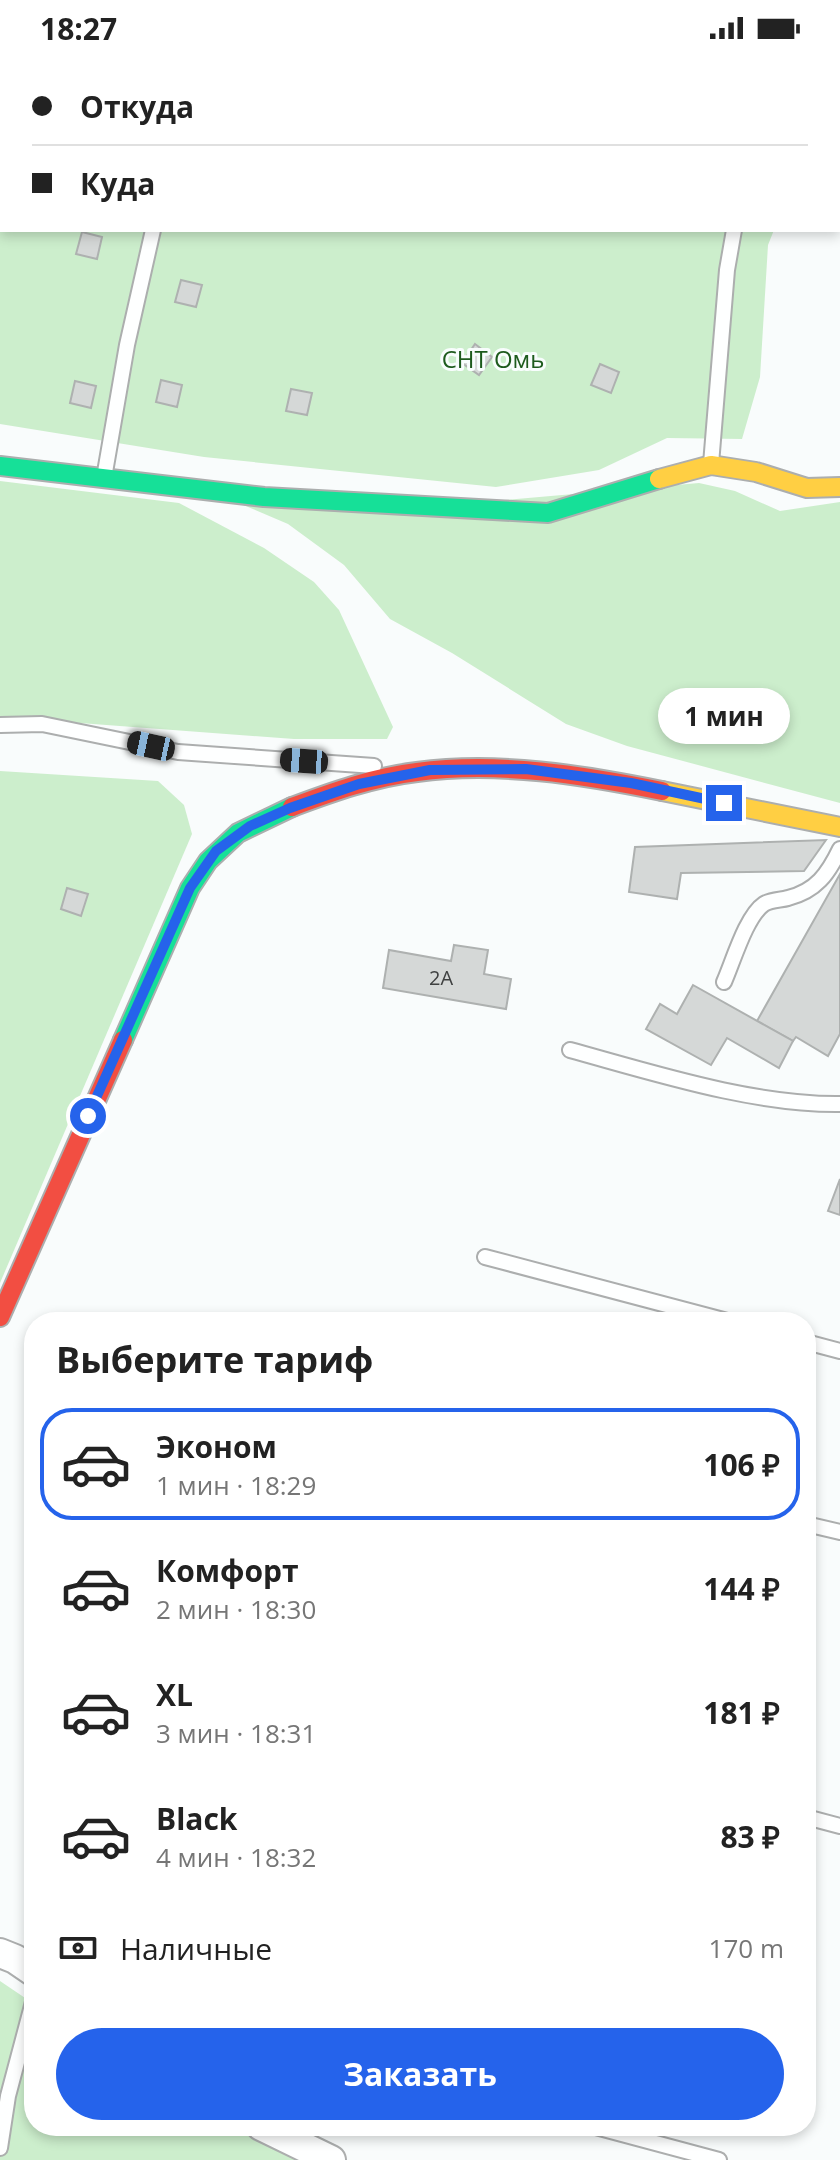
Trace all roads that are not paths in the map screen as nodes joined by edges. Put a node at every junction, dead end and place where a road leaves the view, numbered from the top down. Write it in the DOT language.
graph roads {
  1 [pos="153,232"];
  2 [pos="734,232"];
  3 [pos="711,465"];
  4 [pos="0,466"];
  5 [pos="104,478"];
  6 [pos="840,487"];
  7 [pos="0,725"];
  8 [pos="430,770"];
  9 [pos="840,827"];
  10 [pos="840,849"];
  11 [pos="724,982"];
  12 [pos="570,1050"];
  13 [pos="840,1104"];
  14 [pos="485,1257"];
  15 [pos="693,1312"];
  16 [pos="0,1317"];
  17 [pos="816,1345"];
  18 [pos="840,1351"];
  19 [pos="816,1526"];
  20 [pos="840,1532"];
  21 [pos="816,1820"];
  22 [pos="840,1826"];
  23 [pos="0,1953"];
  24 [pos="24,1965"];
  25 [pos="24,2036"];
  26 [pos="279,2136"];
  27 [pos="629,2136"];
  28 [pos="0,2148"];
  29 [pos="319,2158"];
  30 [pos="719,2160"];
  1 -- 5 [label="lane"];
  2 -- 3 [label="lane"];
  3 -- 5 [label="street"];
  3 -- 6 [label="street"];
  4 -- 5 [label="street"];
  7 -- 8 [label="lane"];
  8 -- 9 [label="street"];
  8 -- 16 [label="street"];
  10 -- 11 [label="lane"];
  12 -- 13 [label="lane"];
  14 -- 15 [label="lane"];
  17 -- 18 [label="lane"];
  19 -- 20 [label="lane"];
  21 -- 22 [label="lane"];
  23 -- 24 [label="street"];
  25 -- 28 [label="lane"];
  26 -- 29 [label="street"];
  27 -- 30 [label="lane"];
}
